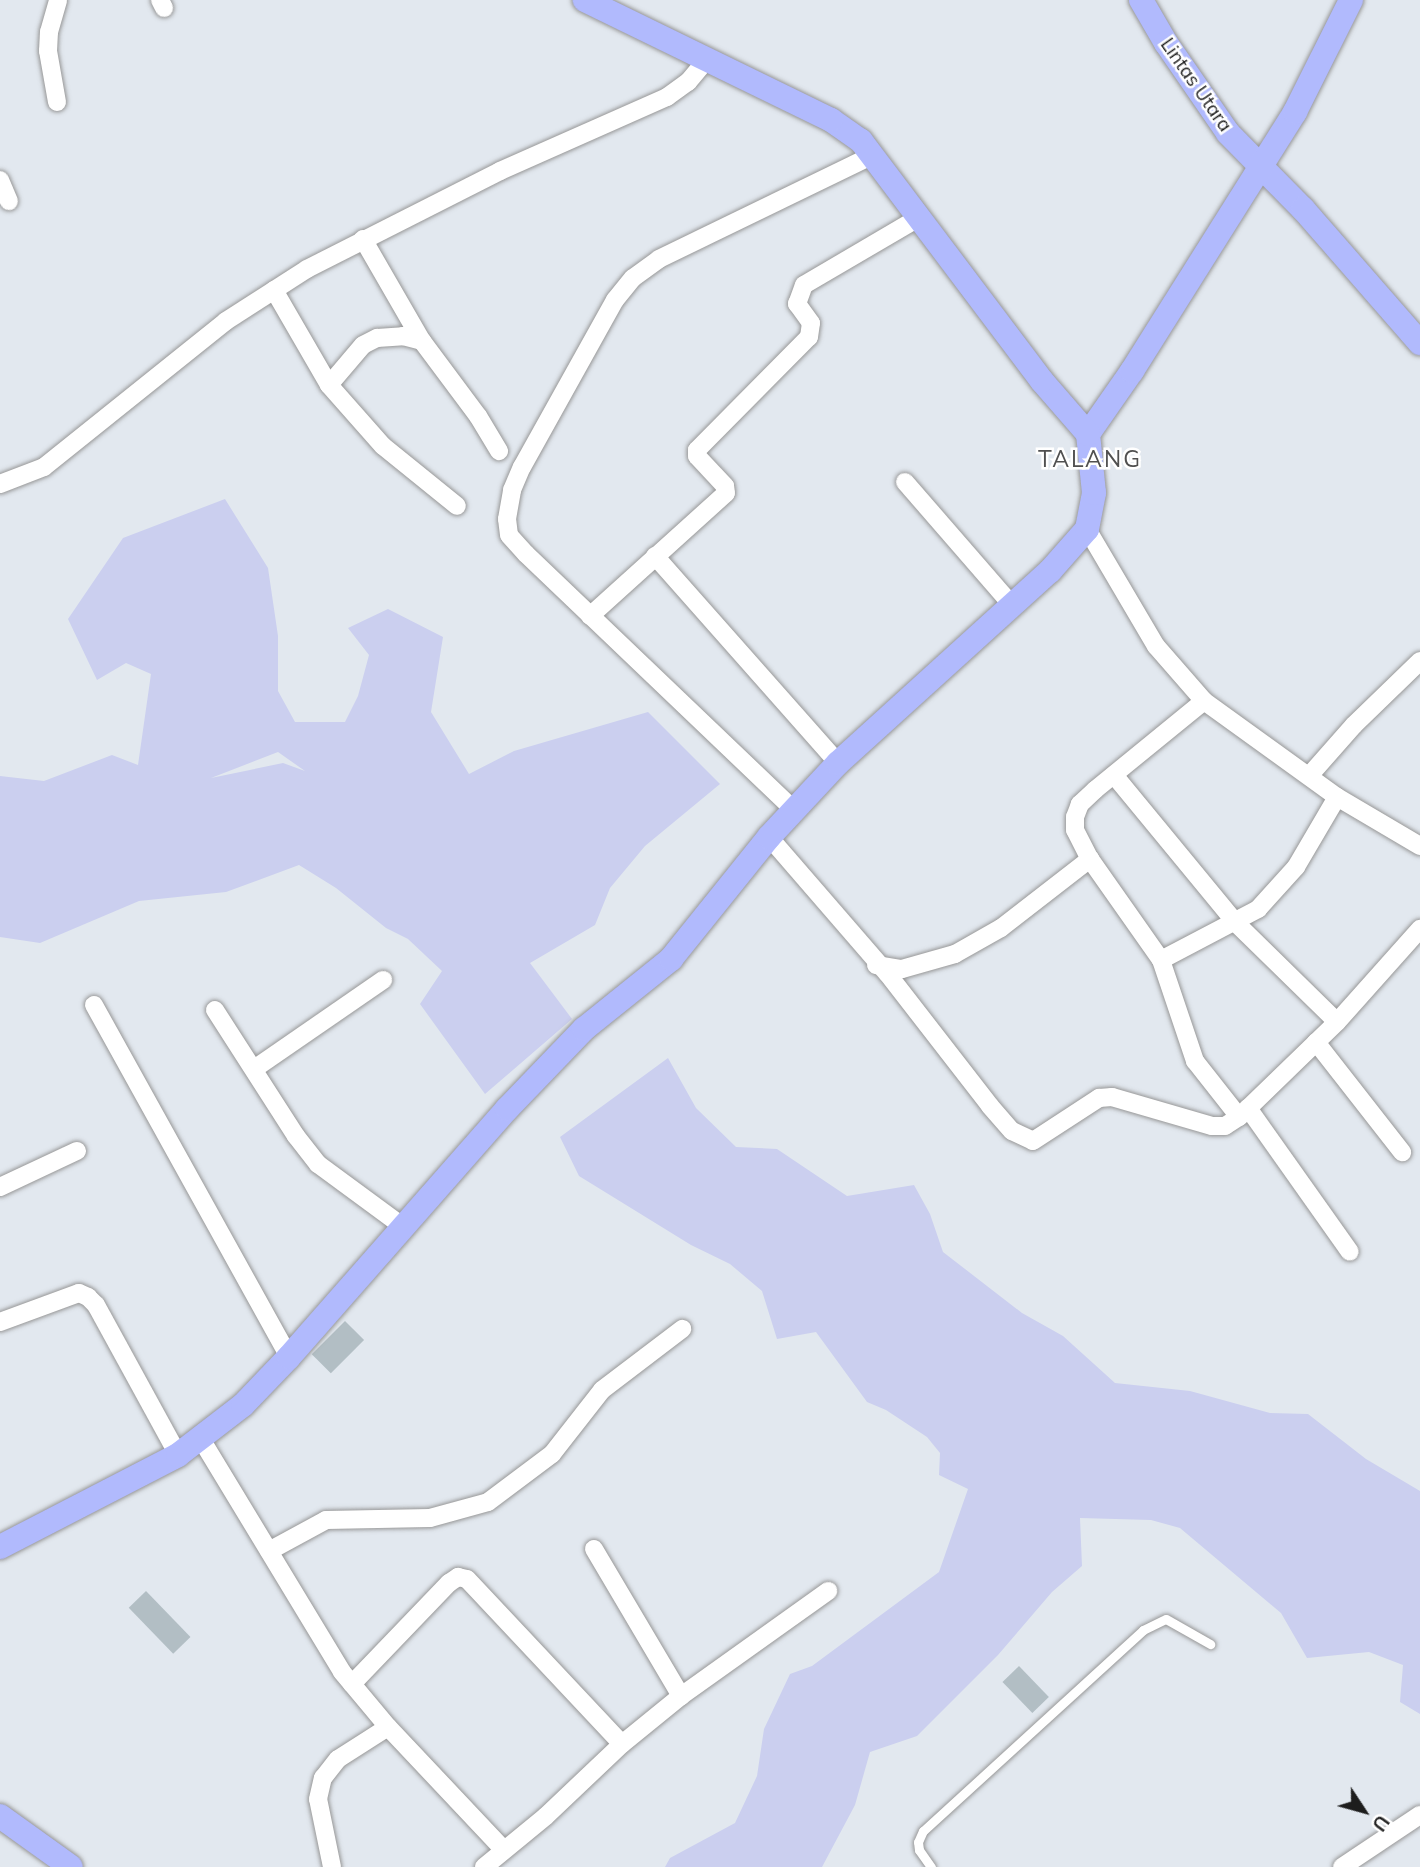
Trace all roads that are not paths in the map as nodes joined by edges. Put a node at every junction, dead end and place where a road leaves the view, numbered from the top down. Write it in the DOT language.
graph roads {
  1 [pos="58,0"];
  2 [pos="585,0"];
  3 [pos="1140,0"];
  4 [pos="1350,0"];
  5 [pos="707,59"];
  6 [pos="57,102"];
  7 [pos="873,155"];
  8 [pos="1261,164"];
  9 [pos="0,180"];
  10 [pos="9,201"];
  11 [pos="920,217"];
  12 [pos="363,239"];
  13 [pos="274,290"];
  14 [pos="422,341"];
  15 [pos="1420,343"];
  16 [pos="329,385"];
  17 [pos="1088,434"];
  18 [pos="499,451"];
  19 [pos="905,482"];
  20 [pos="0,484"];
  21 [pos="457,506"];
  22 [pos="1087,529"];
  23 [pos="655,556"];
  24 [pos="1011,604"];
  25 [pos="590,615"];
  26 [pos="1420,661"];
  27 [pos="1204,701"];
  28 [pos="838,763"];
  29 [pos="1114,775"];
  30 [pos="1309,776"];
  31 [pos="1337,797"];
  32 [pos="794,810"];
  33 [pos="769,837"];
  34 [pos="1420,846"];
  35 [pos="1090,859"];
  36 [pos="1236,923"];
  37 [pos="1420,929"];
  38 [pos="1161,960"];
  39 [pos="876,965"];
  40 [pos="383,980"];
  41 [pos="94,1005"];
  42 [pos="215,1010"];
  43 [pos="1337,1022"];
  44 [pos="1316,1042"];
  45 [pos="254,1069"];
  46 [pos="1243,1113"];
  47 [pos="77,1151"];
  48 [pos="1402,1152"];
  49 [pos="0,1188"];
  50 [pos="402,1226"];
  51 [pos="1350,1252"];
  52 [pos="0,1322"];
  53 [pos="682,1329"];
  54 [pos="289,1357"];
  55 [pos="201,1439"];
  56 [pos="178,1455"];
  57 [pos="0,1547"];
  58 [pos="594,1549"];
  59 [pos="269,1551"];
  60 [pos="828,1591"];
  61 [pos="1210,1644"];
  62 [pos="352,1684"];
  63 [pos="681,1696"];
  64 [pos="388,1727"];
  65 [pos="622,1744"];
  66 [pos="1420,1815"];
  67 [pos="0,1816"];
  68 [pos="503,1850"];
  69 [pos="71,1867"];
  70 [pos="332,1867"];
  71 [pos="484,1867"];
  72 [pos="931,1867"];
  73 [pos="1342,1867"];
  1 -- 6 [label="street"];
  2 -- 5 [label="street"];
  3 -- 8 [label="street, Lintas Utara"];
  4 -- 8 [label="street"];
  5 -- 7 [label="street"];
  5 -- 12 [label="street"];
  7 -- 11 [label="street"];
  7 -- 25 [label="street"];
  8 -- 15 [label="street, Lintas Utara"];
  8 -- 17 [label="street"];
  9 -- 10 [label="street"];
  11 -- 17 [label="street"];
  11 -- 23 [label="street"];
  12 -- 13 [label="street"];
  12 -- 14 [label="street"];
  13 -- 16 [label="street"];
  13 -- 20 [label="street"];
  14 -- 16 [label="street"];
  14 -- 18 [label="street"];
  16 -- 21 [label="street"];
  17 -- 22 [label="street"];
  19 -- 24 [label="street"];
  22 -- 24 [label="street"];
  22 -- 27 [label="street"];
  23 -- 25 [label="street"];
  23 -- 28 [label="street"];
  24 -- 28 [label="street"];
  25 -- 32 [label="street"];
  26 -- 30 [label="street"];
  27 -- 29 [label="street"];
  27 -- 30 [label="street"];
  28 -- 32 [label="street"];
  29 -- 35 [label="street"];
  29 -- 36 [label="street"];
  30 -- 31 [label="street"];
  31 -- 34 [label="street"];
  31 -- 36 [label="street"];
  32 -- 33 [label="street"];
  33 -- 39 [label="street"];
  33 -- 50 [label="street"];
  35 -- 38 [label="street"];
  35 -- 39 [label="street"];
  36 -- 38 [label="street"];
  36 -- 43 [label="street"];
  37 -- 43 [label="street"];
  38 -- 46 [label="street"];
  39 -- 46 [label="street"];
  40 -- 45 [label="street"];
  41 -- 54 [label="street"];
  42 -- 45 [label="street"];
  43 -- 44 [label="street"];
  44 -- 46 [label="street"];
  44 -- 48 [label="street"];
  45 -- 50 [label="street"];
  46 -- 51 [label="street"];
  47 -- 49 [label="street"];
  50 -- 54 [label="street"];
  52 -- 56 [label="street"];
  53 -- 59 [label="street"];
  54 -- 55 [label="street"];
  55 -- 56 [label="street"];
  55 -- 59 [label="street"];
  56 -- 57 [label="street"];
  58 -- 63 [label="street"];
  59 -- 62 [label="street"];
  60 -- 63 [label="street"];
  61 -- 72 [label="lane"];
  62 -- 64 [label="street"];
  62 -- 65 [label="street"];
  63 -- 65 [label="street"];
  64 -- 68 [label="street"];
  64 -- 70 [label="street"];
  65 -- 68 [label="street"];
  66 -- 73 [label="street"];
  67 -- 69 [label="street"];
  68 -- 71 [label="street"];
}
